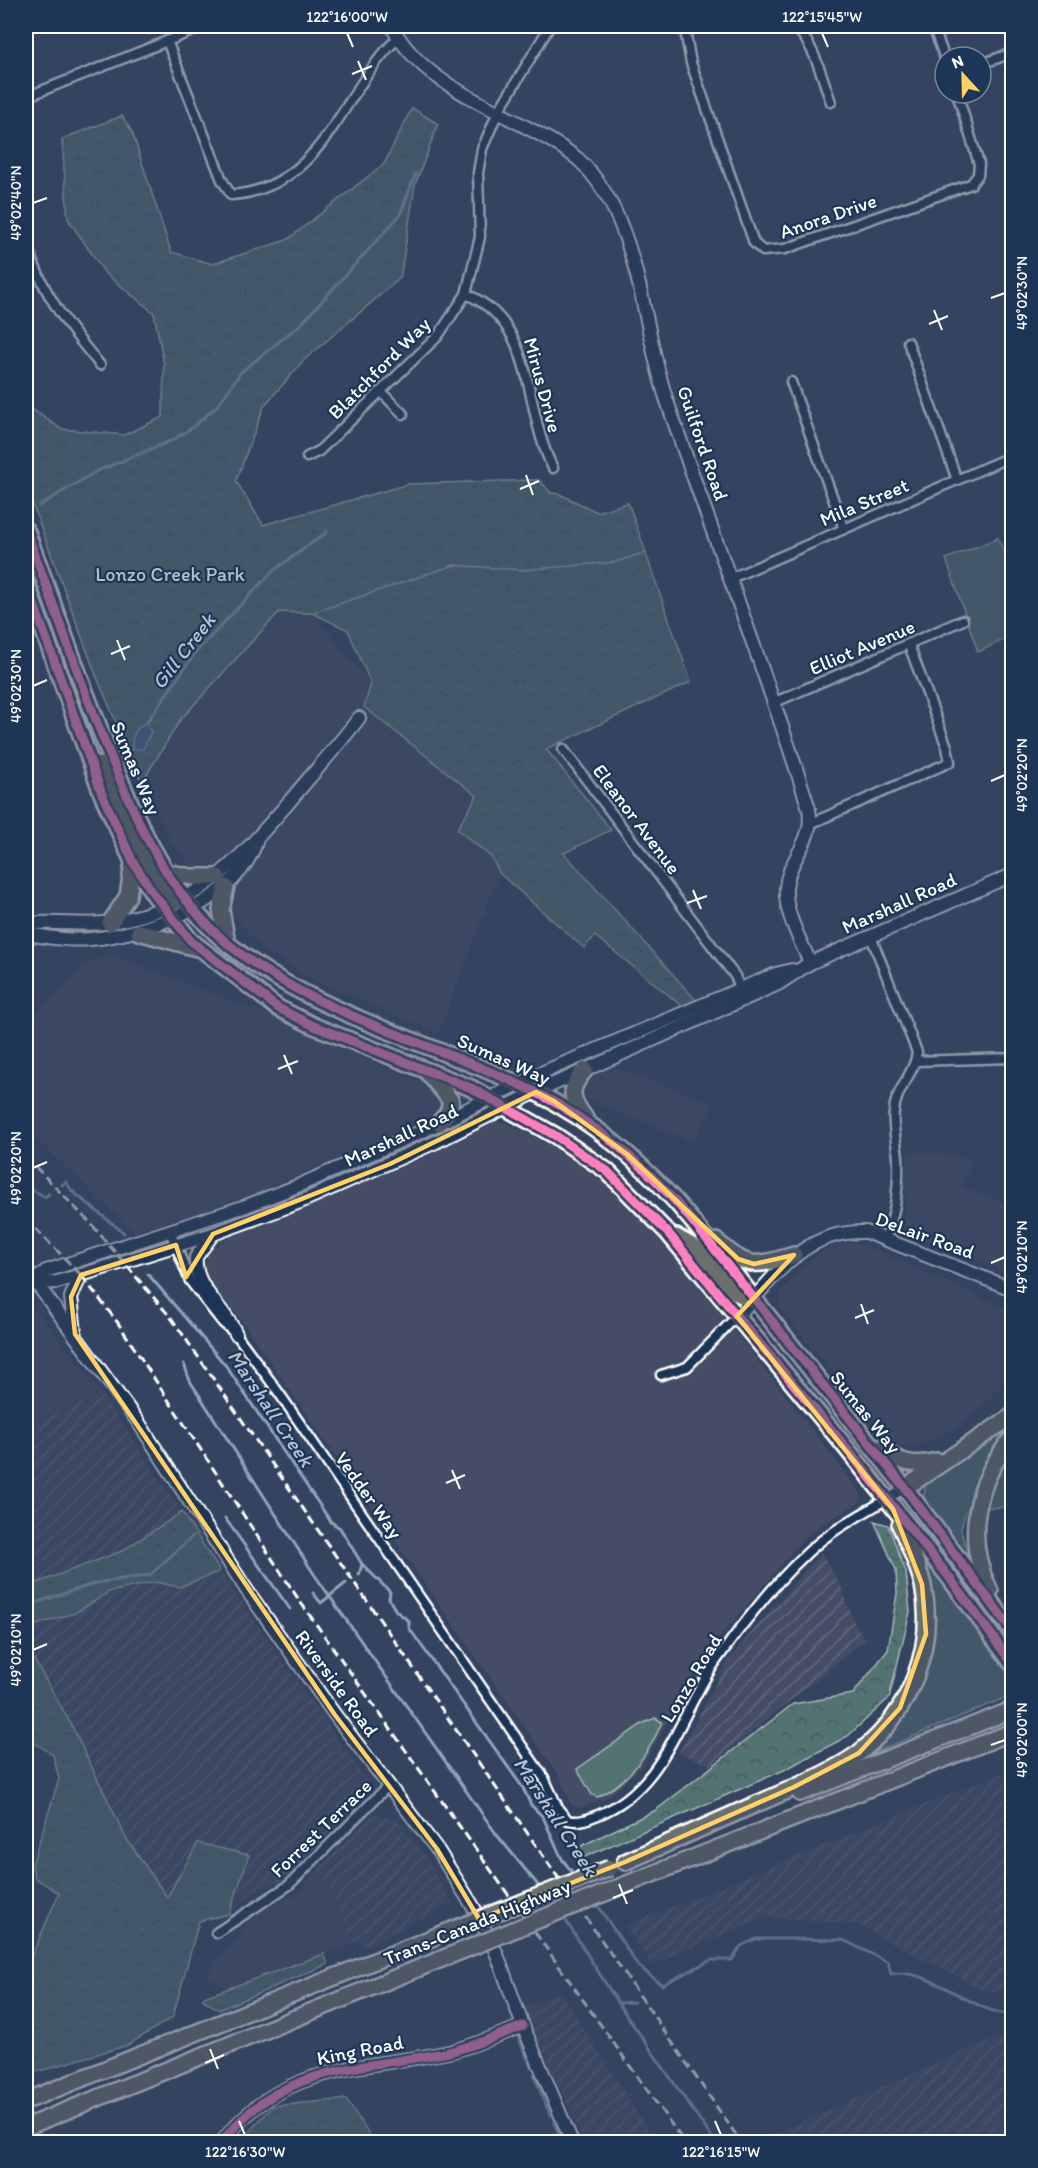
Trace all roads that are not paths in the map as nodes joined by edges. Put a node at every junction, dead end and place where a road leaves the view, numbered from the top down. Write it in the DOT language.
graph roads {
  1 [pos="205,26"];
  2 [pos="392,26"];
  3 [pos="550,26"];
  4 [pos="691,26"];
  5 [pos="794,26"];
  6 [pos="933,26"];
  7 [pos="398,38"];
  8 [pos="167,41"];
  9 [pos="940,45"];
  10 [pos="1012,53"];
  11 [pos="993,60"];
  12 [pos="26,97"];
  13 [pos="831,102"];
  14 [pos="961,105"];
  15 [pos="498,112"];
  16 [pos="26,243"];
  17 [pos="466,294"];
  18 [pos="908,342"];
  19 [pos="100,365"];
  20 [pos="791,382"];
  21 [pos="382,393"];
  22 [pos="403,414"];
  23 [pos="1012,456"];
  24 [pos="307,457"];
  25 [pos="553,468"];
  26 [pos="957,480"];
  27 [pos="844,529"];
  28 [pos="26,530"];
  29 [pos="729,579"];
  30 [pos="26,582"];
  31 [pos="963,620"];
  32 [pos="909,645"];
  33 [pos="59,680"];
  34 [pos="773,703"];
  35 [pos="359,718"];
  36 [pos="563,749"];
  37 [pos="812,823"];
  38 [pos="133,862"];
  39 [pos="166,872"];
  40 [pos="1012,874"];
  41 [pos="222,882"];
  42 [pos="178,907"];
  43 [pos="110,923"];
  44 [pos="27,928"];
  45 [pos="139,932"];
  46 [pos="871,937"];
  47 [pos="227,943"];
  48 [pos="197,948"];
  49 [pos="806,965"];
  50 [pos="742,994"];
  51 [pos="1012,1058"];
  52 [pos="916,1060"];
  53 [pos="424,1069"];
  54 [pos="585,1070"];
  55 [pos="519,1084"];
  56 [pos="536,1092"];
  57 [pos="489,1099"];
  58 [pos="505,1107"];
  59 [pos="439,1123"];
  60 [pos="592,1128"];
  61 [pos="693,1222"];
  62 [pos="170,1231"];
  63 [pos="668,1233"];
  64 [pos="213,1234"];
  65 [pos="885,1239"];
  66 [pos="176,1245"];
  67 [pos="794,1255"];
  68 [pos="26,1269"];
  69 [pos="81,1275"];
  70 [pos="30,1283"];
  71 [pos="1012,1289"];
  72 [pos="753,1300"];
  73 [pos="737,1316"];
  74 [pos="75,1334"];
  75 [pos="236,1334"];
  76 [pos="661,1375"];
  77 [pos="1012,1416"];
  78 [pos="861,1435"];
  79 [pos="1012,1438"];
  80 [pos="946,1459"];
  81 [pos="905,1488"];
  82 [pos="890,1505"];
  83 [pos="1008,1624"];
  84 [pos="1012,1663"];
  85 [pos="1012,1710"];
  86 [pos="1012,1732"];
  87 [pos="544,1778"];
  88 [pos="388,1786"];
  89 [pos="625,1862"];
  90 [pos="216,1933"];
  91 [pos="523,2026"];
  92 [pos="26,2101"];
  93 [pos="26,2127"];
  94 [pos="222,2142"];
  95 [pos="572,2142"];
  1 -- 8 [label="street"];
  2 -- 7 [label="street, Guilford Road"];
  3 -- 15 [label="street, Blatchford Way"];
  4 -- 14 [label="street, Anora Drive"];
  5 -- 13 [label="street"];
  6 -- 9 [label="street"];
  7 -- 8 [label="street"];
  7 -- 15 [label="street, Guilford Road"];
  8 -- 12 [label="street"];
  10 -- 11 [label="street"];
  15 -- 17 [label="street, Blatchford Way"];
  15 -- 29 [label="street, Guilford Road"];
  16 -- 19 [label="street"];
  17 -- 21 [label="street, Blatchford Way"];
  17 -- 25 [label="street, Mirus Drive"];
  18 -- 26 [label="street"];
  20 -- 27 [label="street"];
  21 -- 22 [label="street"];
  21 -- 24 [label="street, Blatchford Way"];
  23 -- 26 [label="street, Mila Street"];
  26 -- 27 [label="street, Mila Street"];
  27 -- 29 [label="street, Mila Street"];
  28 -- 39 [label="highway, Sumas Way"];
  29 -- 34 [label="street, Guilford Road"];
  30 -- 33 [label="highway, Sumas Way"];
  31 -- 32 [label="street, Elliot Avenue"];
  32 -- 34 [label="street, Elliot Avenue"];
  32 -- 37 [label="street"];
  33 -- 38 [label="highway, Sumas Way"];
  33 -- 42 [label="highway"];
  34 -- 37 [label="street, Guilford Road"];
  35 -- 41 [label="street"];
  36 -- 50 [label="street, Eleanor Avenue"];
  37 -- 49 [label="street"];
  38 -- 42 [label="highway, Sumas Way"];
  38 -- 43 [label="highway"];
  39 -- 41 [label="highway"];
  39 -- 42 [label="highway, Sumas Way"];
  40 -- 46 [label="street, Marshall Road"];
  41 -- 42 [label="street"];
  41 -- 47 [label="highway"];
  42 -- 43 [label="street"];
  42 -- 45 [label="street"];
  42 -- 47 [label="highway, Sumas Way"];
  42 -- 48 [label="highway, Sumas Way"];
  43 -- 44 [label="street"];
  44 -- 45 [label="street"];
  45 -- 48 [label="highway"];
  46 -- 49 [label="street, Marshall Road"];
  46 -- 52 [label="street"];
  47 -- 55 [label="highway, Sumas Way"];
  48 -- 53 [label="highway, Sumas Way"];
  49 -- 50 [label="street, Marshall Road"];
  50 -- 54 [label="street, Marshall Road"];
  50 -- 55 [label="street, Marshall Road"];
  51 -- 52 [label="street"];
  52 -- 65 [label="street"];
  53 -- 57 [label="highway, Sumas Way"];
  53 -- 59 [label="highway"];
  54 -- 56 [label="street, Marshall Road"];
  54 -- 60 [label="highway"];
  55 -- 56 [label="highway, Sumas Way"];
  55 -- 57 [label="street, Marshall Road"];
  56 -- 58 [label="street, Marshall Road"];
  56 -- 60 [label="highway, Sumas Way"];
  57 -- 58 [label="highway, Sumas Way"];
  57 -- 59 [label="street, Marshall Road"];
  58 -- 63 [label="highway, Sumas Way"];
  58 -- 64 [label="street, Marshall Road"];
  59 -- 62 [label="street, Marshall Road"];
  60 -- 61 [label="highway, Sumas Way"];
  61 -- 67 [label="highway"];
  61 -- 72 [label="highway, Sumas Way"];
  62 -- 66 [label="street, Vedder Way"];
  62 -- 70 [label="street, Marshall Road"];
  63 -- 72 [label="highway"];
  63 -- 73 [label="highway, Sumas Way"];
  64 -- 66 [label="street, Marshall Road"];
  64 -- 75 [label="street"];
  65 -- 67 [label="street, DeLair Road"];
  65 -- 71 [label="street, DeLair Road"];
  66 -- 69 [label="street, Marshall Road"];
  66 -- 75 [label="street, Vedder Way"];
  67 -- 72 [label="street, DeLair Road"];
  68 -- 70 [label="street, Riverside Road"];
  69 -- 70 [label="street, Marshall Road"];
  69 -- 74 [label="street"];
  70 -- 74 [label="street, Riverside Road"];
  72 -- 73 [label="street, DeLair Road"];
  72 -- 78 [label="highway, Sumas Way"];
  73 -- 76 [label="street, DeLair Road"];
  73 -- 82 [label="highway, Sumas Way"];
  74 -- 88 [label="street, Riverside Road"];
  75 -- 87 [label="street, Vedder Way"];
  77 -- 80 [label="highway"];
  78 -- 80 [label="highway"];
  78 -- 81 [label="highway, Sumas Way"];
  79 -- 83 [label="highway"];
  80 -- 81 [label="highway"];
  81 -- 82 [label="street, Lonzo Road"];
  81 -- 83 [label="highway, Sumas Way"];
  82 -- 84 [label="highway, Sumas Way"];
  82 -- 87 [label="street, Lonzo Road"];
  82 -- 89 [label="highway"];
  85 -- 89 [label="highway, Trans-Canada Highway"];
  86 -- 93 [label="highway, Trans-Canada Highway, bridge"];
  88 -- 90 [label="street, Forrest Terrace"];
  88 -- 91 [label="street, Riverside Road"];
  89 -- 92 [label="highway, Trans-Canada Highway, bridge"];
  91 -- 94 [label="street, King Road"];
  91 -- 95 [label="street, Riverside Road"];
}
